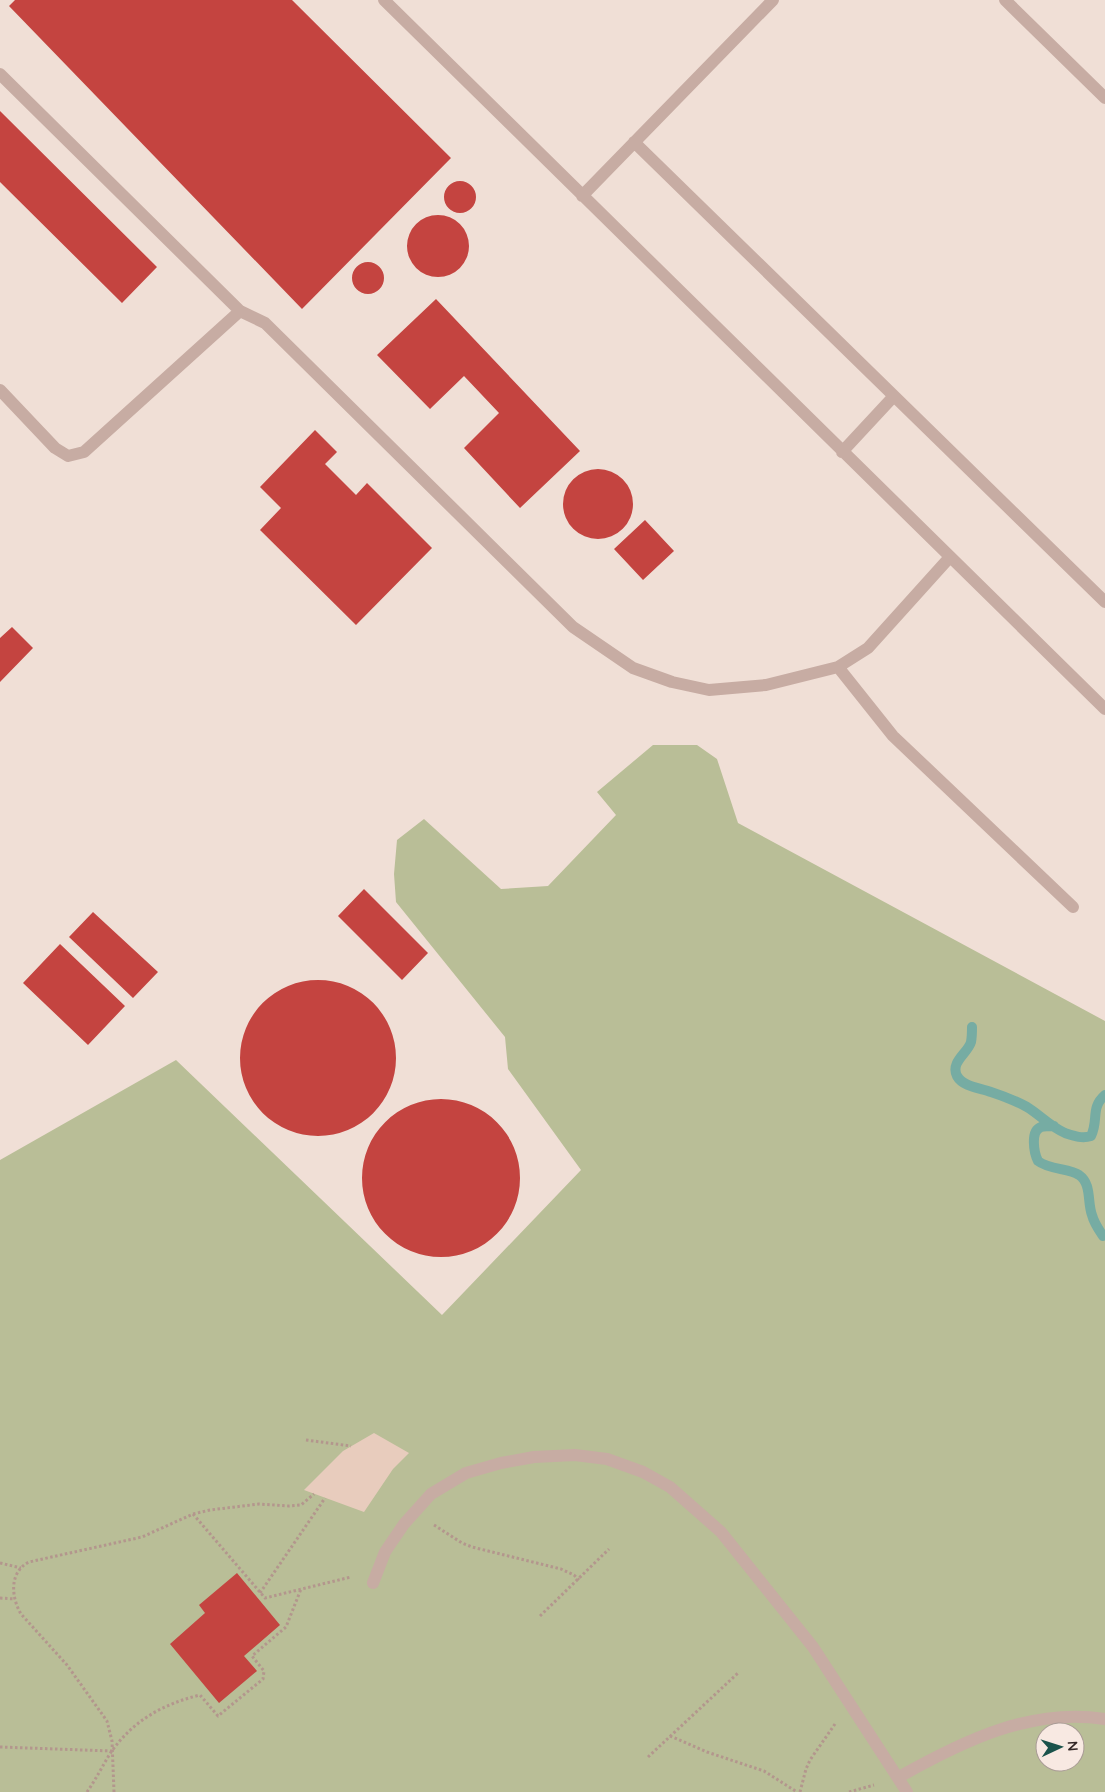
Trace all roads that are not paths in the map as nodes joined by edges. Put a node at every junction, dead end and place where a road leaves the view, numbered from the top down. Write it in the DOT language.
graph roads {
  1 [pos="384,0"];
  2 [pos="773,0"];
  3 [pos="1005,0"];
  4 [pos="0,74"];
  5 [pos="1105,98"];
  6 [pos="634,142"];
  7 [pos="582,196"];
  8 [pos="240,311"];
  9 [pos="0,390"];
  10 [pos="894,396"];
  11 [pos="842,452"];
  12 [pos="950,557"];
  13 [pos="1105,602"];
  14 [pos="838,666"];
  15 [pos="1103,704"];
  16 [pos="1073,907"];
  17 [pos="373,1583"];
  18 [pos="1105,1718"];
  19 [pos="899,1777"];
  20 [pos="907,1792"];
  1 -- 7 [label="lane"];
  2 -- 6 [label="lane"];
  3 -- 5 [label="lane"];
  4 -- 8 [label="lane"];
  6 -- 7 [label="lane"];
  6 -- 10 [label="lane"];
  7 -- 11 [label="lane"];
  8 -- 9 [label="lane"];
  8 -- 14 [label="lane"];
  10 -- 11 [label="lane"];
  10 -- 13 [label="lane"];
  11 -- 12 [label="lane"];
  12 -- 14 [label="lane"];
  12 -- 15 [label="lane"];
  14 -- 16 [label="lane"];
  17 -- 19 [label="lane"];
  18 -- 19 [label="lane"];
  19 -- 20 [label="lane"];
}
